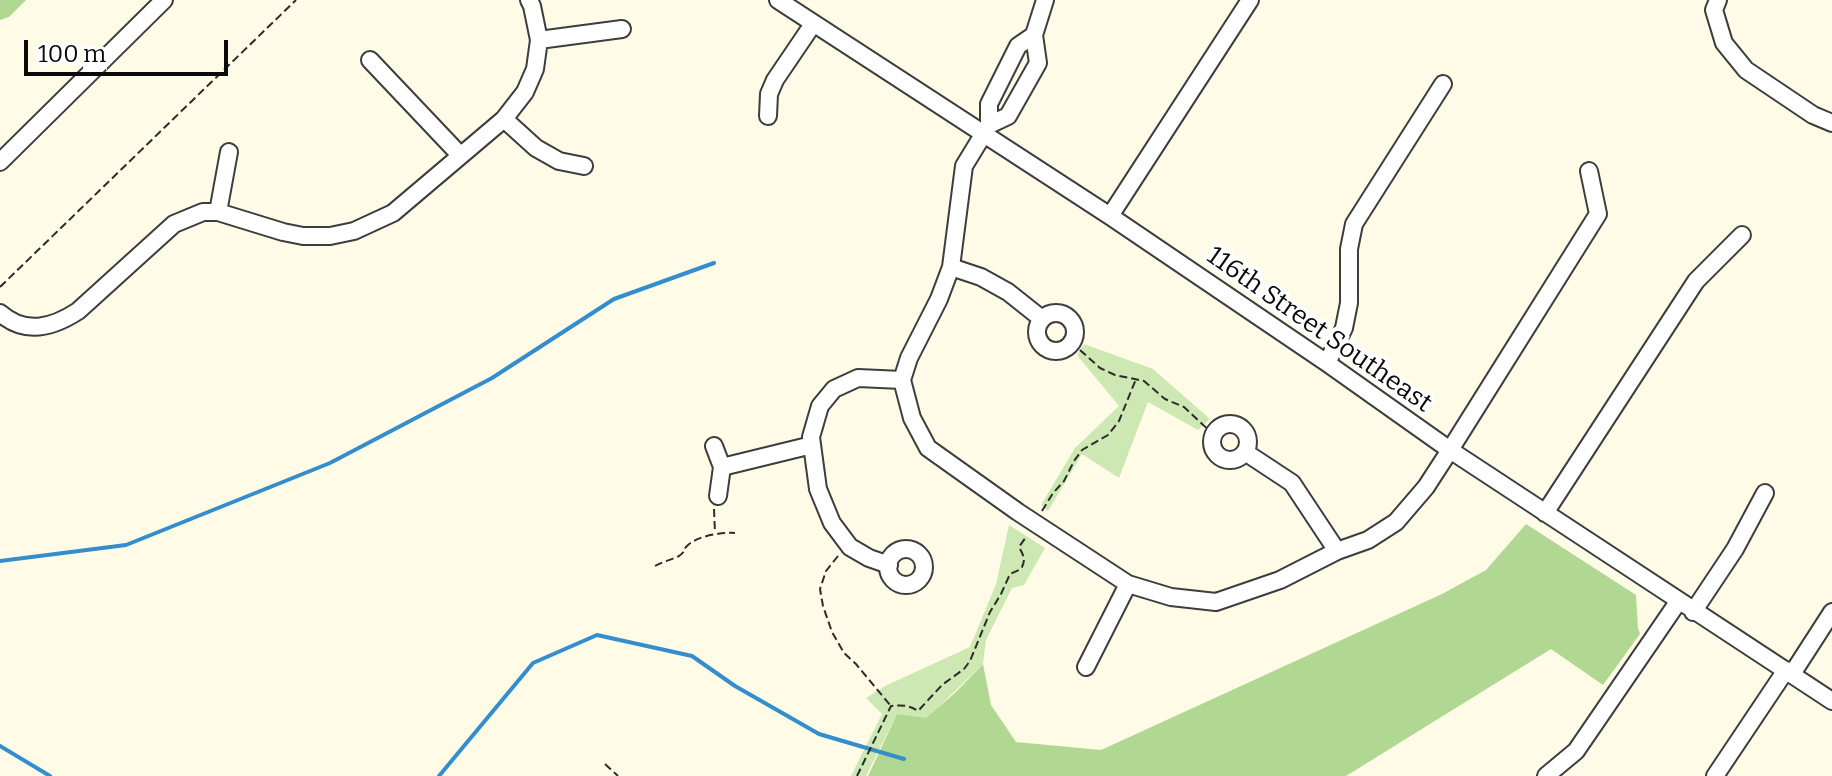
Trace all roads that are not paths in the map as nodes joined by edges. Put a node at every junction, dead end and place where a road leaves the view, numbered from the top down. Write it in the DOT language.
graph roads {
  1 [pos="164,0"];
  2 [pos="529,0"];
  3 [pos="778,0"];
  4 [pos="1045,0"];
  5 [pos="1250,0"];
  6 [pos="1718,0"];
  7 [pos="813,24"];
  8 [pos="622,29"];
  9 [pos="1034,35"];
  10 [pos="539,40"];
  11 [pos="370,60"];
  12 [pos="1443,84"];
  13 [pos="768,116"];
  14 [pos="504,119"];
  15 [pos="1832,123"];
  16 [pos="986,130"];
  17 [pos="229,152"];
  18 [pos="460,155"];
  19 [pos="0,162"];
  20 [pos="584,166"];
  21 [pos="1589,171"];
  22 [pos="218,212"];
  23 [pos="1110,216"];
  24 [pos="1742,235"];
  25 [pos="951,267"];
  26 [pos="0,313"];
  27 [pos="1042,319"];
  28 [pos="1327,363"];
  29 [pos="902,380"];
  30 [pos="812,445"];
  31 [pos="714,446"];
  32 [pos="1450,450"];
  33 [pos="1245,452"];
  34 [pos="722,467"];
  35 [pos="1765,493"];
  36 [pos="718,496"];
  37 [pos="1545,513"];
  38 [pos="1337,551"];
  39 [pos="889,565"];
  40 [pos="1128,584"];
  41 [pos="1678,602"];
  42 [pos="1693,612"];
  43 [pos="1832,612"];
  44 [pos="1086,667"];
  45 [pos="1789,672"];
  46 [pos="1832,701"];
  47 [pos="1546,776"];
  48 [pos="1715,776"];
  1 -- 19 [label="street"];
  2 -- 10 [label="street"];
  3 -- 7 [label="street, 116th Street Southeast"];
  4 -- 9 [label="street"];
  5 -- 23 [label="street"];
  6 -- 15 [label="street"];
  7 -- 13 [label="street"];
  7 -- 16 [label="street, 116th Street Southeast"];
  8 -- 10 [label="street"];
  9 -- 16 [label="street"];
  9 -- 16 [label="street"];
  10 -- 14 [label="street"];
  11 -- 18 [label="street"];
  12 -- 28 [label="street"];
  14 -- 18 [label="street"];
  14 -- 20 [label="street"];
  16 -- 23 [label="street, 116th Street Southeast"];
  16 -- 25 [label="street"];
  17 -- 22 [label="street"];
  18 -- 22 [label="street"];
  21 -- 32 [label="street"];
  22 -- 26 [label="street"];
  23 -- 28 [label="street, 116th Street Southeast"];
  24 -- 37 [label="street"];
  25 -- 27 [label="street"];
  25 -- 29 [label="street"];
  27 -- 27 [label="street"];
  28 -- 32 [label="street, 116th Street Southeast"];
  29 -- 30 [label="street"];
  29 -- 40 [label="street"];
  30 -- 34 [label="street"];
  30 -- 39 [label="street"];
  31 -- 34 [label="street"];
  32 -- 37 [label="street, 116th Street Southeast"];
  32 -- 38 [label="street"];
  33 -- 33 [label="street"];
  33 -- 38 [label="street"];
  34 -- 36 [label="street"];
  35 -- 42 [label="street"];
  37 -- 41 [label="street, 116th Street Southeast"];
  38 -- 40 [label="street"];
  40 -- 44 [label="street"];
  41 -- 42 [label="street, 116th Street Southeast"];
  41 -- 47 [label="street"];
  42 -- 45 [label="street, 116th Street Southeast"];
  43 -- 45 [label="street"];
  45 -- 46 [label="street, 116th Street Southeast"];
  45 -- 48 [label="street"];
}
